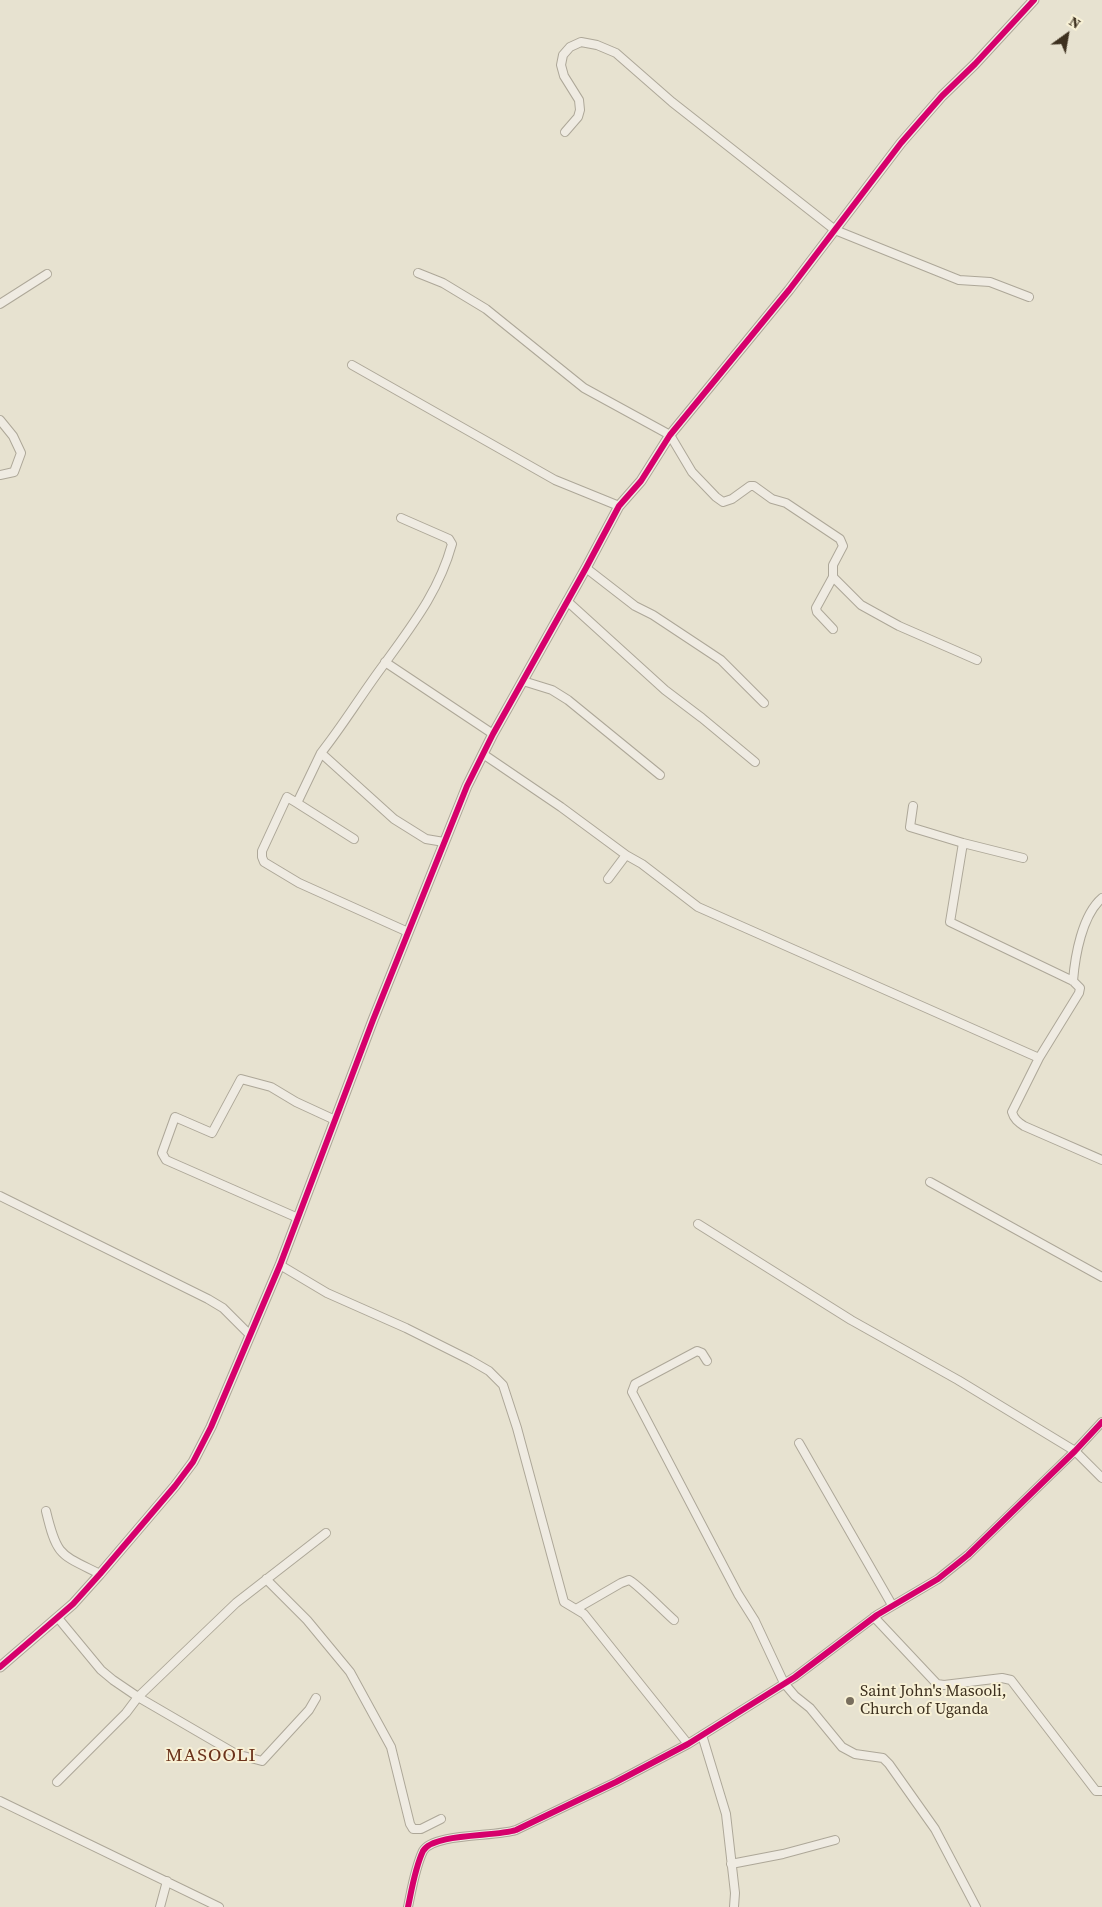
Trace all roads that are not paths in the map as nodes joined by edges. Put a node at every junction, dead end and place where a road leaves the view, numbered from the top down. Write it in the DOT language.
graph roads {
  1 [pos="1034,0"];
  2 [pos="565,132"];
  3 [pos="835,230"];
  4 [pos="418,273"];
  5 [pos="47,274"];
  6 [pos="1030,297"];
  7 [pos="0,304"];
  8 [pos="352,365"];
  9 [pos="0,420"];
  10 [pos="670,435"];
  11 [pos="0,475"];
  12 [pos="619,506"];
  13 [pos="401,518"];
  14 [pos="586,568"];
  15 [pos="833,577"];
  16 [pos="567,601"];
  17 [pos="833,629"];
  18 [pos="977,660"];
  19 [pos="385,662"];
  20 [pos="523,681"];
  21 [pos="764,703"];
  22 [pos="493,734"];
  23 [pos="321,753"];
  24 [pos="483,754"];
  25 [pos="754,762"];
  26 [pos="660,775"];
  27 [pos="297,803"];
  28 [pos="913,806"];
  29 [pos="354,839"];
  30 [pos="444,842"];
  31 [pos="963,843"];
  32 [pos="626,855"];
  33 [pos="1023,858"];
  34 [pos="608,879"];
  35 [pos="1102,898"];
  36 [pos="408,932"];
  37 [pos="1073,981"];
  38 [pos="1039,1058"];
  39 [pos="335,1120"];
  40 [pos="1102,1160"];
  41 [pos="930,1182"];
  42 [pos="0,1196"];
  43 [pos="298,1218"];
  44 [pos="698,1224"];
  45 [pos="280,1265"];
  46 [pos="1102,1277"];
  47 [pos="250,1335"];
  48 [pos="707,1361"];
  49 [pos="1102,1422"];
  50 [pos="799,1443"];
  51 [pos="1075,1451"];
  52 [pos="1102,1478"];
  53 [pos="46,1511"];
  54 [pos="326,1534"];
  55 [pos="100,1574"];
  56 [pos="266,1579"];
  57 [pos="892,1605"];
  58 [pos="576,1609"];
  59 [pos="874,1617"];
  60 [pos="58,1618"];
  61 [pos="674,1620"];
  62 [pos="0,1667"];
  63 [pos="784,1683"];
  64 [pos="138,1697"];
  65 [pos="316,1698"];
  66 [pos="702,1735"];
  67 [pos="688,1744"];
  68 [pos="56,1782"];
  69 [pos="1102,1791"];
  70 [pos="0,1801"];
  71 [pos="441,1819"];
  72 [pos="835,1840"];
  73 [pos="731,1864"];
  74 [pos="167,1881"];
  75 [pos="160,1907"];
  76 [pos="219,1907"];
  77 [pos="408,1907"];
  78 [pos="734,1907"];
  79 [pos="976,1907"];
  1 -- 3 [label="street"];
  2 -- 3 [label="street"];
  3 -- 6 [label="street"];
  3 -- 10 [label="street"];
  4 -- 10 [label="street"];
  5 -- 7 [label="street"];
  8 -- 12 [label="street"];
  9 -- 11 [label="street"];
  10 -- 12 [label="street"];
  10 -- 15 [label="street"];
  12 -- 14 [label="street"];
  13 -- 19 [label="street"];
  14 -- 16 [label="street"];
  14 -- 21 [label="street"];
  15 -- 17 [label="street"];
  15 -- 18 [label="street"];
  16 -- 20 [label="street"];
  16 -- 25 [label="street"];
  19 -- 22 [label="street"];
  19 -- 23 [label="street"];
  20 -- 22 [label="street"];
  20 -- 26 [label="street"];
  22 -- 24 [label="street"];
  23 -- 27 [label="street"];
  23 -- 30 [label="street"];
  24 -- 30 [label="street"];
  24 -- 32 [label="street"];
  27 -- 29 [label="street"];
  27 -- 36 [label="street"];
  28 -- 31 [label="street"];
  30 -- 36 [label="street"];
  31 -- 33 [label="street"];
  31 -- 37 [label="street"];
  32 -- 34 [label="street"];
  32 -- 38 [label="street"];
  35 -- 37 [label="street"];
  36 -- 39 [label="street"];
  37 -- 38 [label="street"];
  38 -- 40 [label="street"];
  39 -- 43 [label="street"];
  39 -- 43 [label="street"];
  41 -- 46 [label="street"];
  42 -- 47 [label="street"];
  43 -- 45 [label="street"];
  44 -- 51 [label="street"];
  45 -- 47 [label="street"];
  45 -- 58 [label="street"];
  47 -- 55 [label="street"];
  48 -- 63 [label="street"];
  49 -- 51 [label="street"];
  50 -- 57 [label="street"];
  51 -- 52 [label="street"];
  51 -- 57 [label="street"];
  53 -- 55 [label="street"];
  54 -- 56 [label="street"];
  55 -- 60 [label="street"];
  56 -- 64 [label="street"];
  56 -- 71 [label="street"];
  57 -- 59 [label="street"];
  58 -- 61 [label="street"];
  58 -- 67 [label="street"];
  59 -- 63 [label="street"];
  59 -- 69 [label="street"];
  60 -- 62 [label="street"];
  60 -- 64 [label="street"];
  63 -- 66 [label="street"];
  63 -- 79 [label="street"];
  64 -- 65 [label="street"];
  64 -- 68 [label="street"];
  66 -- 67 [label="street"];
  66 -- 73 [label="street"];
  67 -- 77 [label="street"];
  70 -- 74 [label="street"];
  72 -- 73 [label="street"];
  73 -- 78 [label="street"];
  74 -- 75 [label="street"];
  74 -- 76 [label="street"];
}
